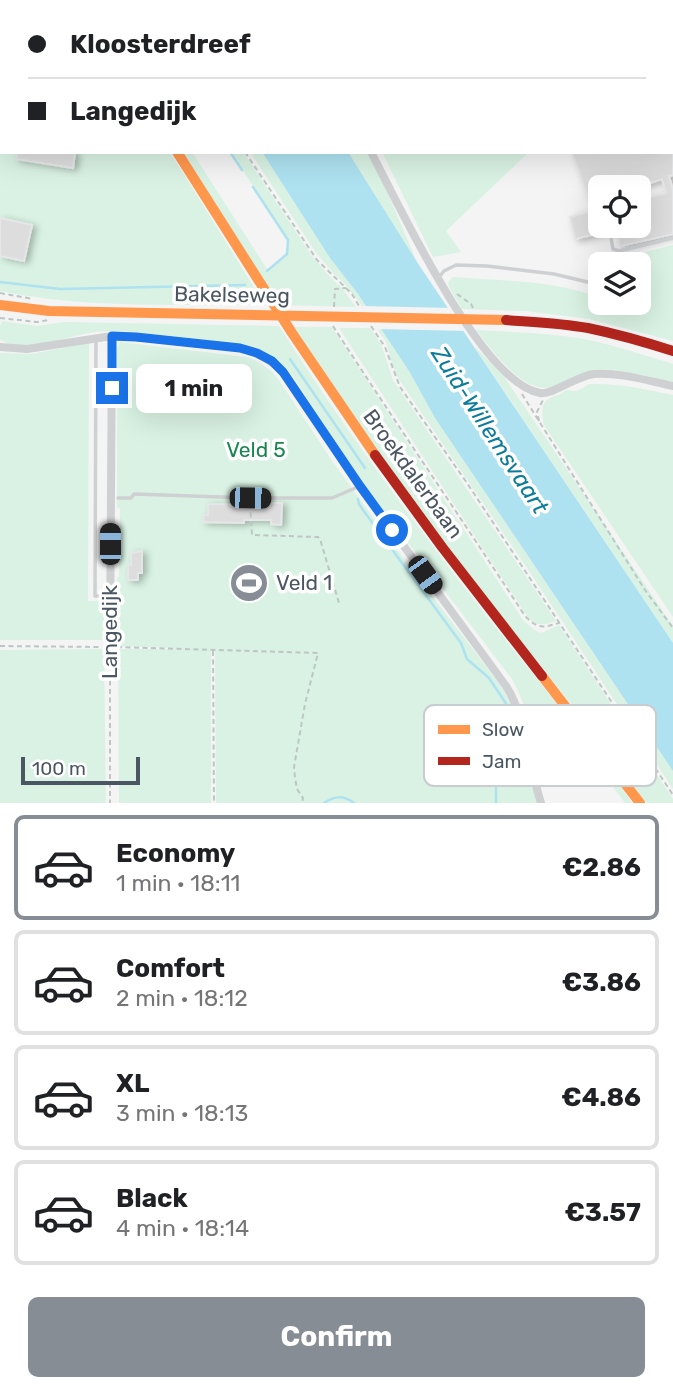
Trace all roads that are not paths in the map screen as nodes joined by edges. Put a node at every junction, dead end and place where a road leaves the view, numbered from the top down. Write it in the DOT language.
graph roads {
  1 [pos="178,154"];
  2 [pos="372,154"];
  3 [pos="611,238"];
  4 [pos="673,238"];
  5 [pos="622,251"];
  6 [pos="437,279"];
  7 [pos="588,282"];
  8 [pos="0,305"];
  9 [pos="112,336"];
  10 [pos="96,337"];
  11 [pos="0,347"];
  12 [pos="673,351"];
  13 [pos="673,386"];
  14 [pos="360,486"];
  15 [pos="118,498"];
  16 [pos="110,596"];
  17 [pos="110,647"];
  18 [pos="516,705"];
  19 [pos="565,705"];
  20 [pos="535,786"];
  21 [pos="627,786"];
  22 [pos="541,803"];
  23 [pos="640,803"];
  1 -- 19 [label="main road, Broekdalerbaan"];
  2 -- 6 [label="street"];
  3 -- 5 [label="lane"];
  4 -- 5 [label="lane"];
  6 -- 7 [label="lane"];
  6 -- 13 [label="street"];
  8 -- 12 [label="main road, Bakelseweg"];
  9 -- 10 [label="street"];
  9 -- 14 [label="street"];
  9 -- 16 [label="street, Langedijk"];
  10 -- 11 [label="street"];
  10 -- 16 [label="lane"];
  14 -- 15 [label="lane"];
  14 -- 18 [label="street"];
  16 -- 17 [label="street, Langedijk"];
  20 -- 22 [label="street"];
  21 -- 23 [label="main road, Broekdalerbaan"];
}
